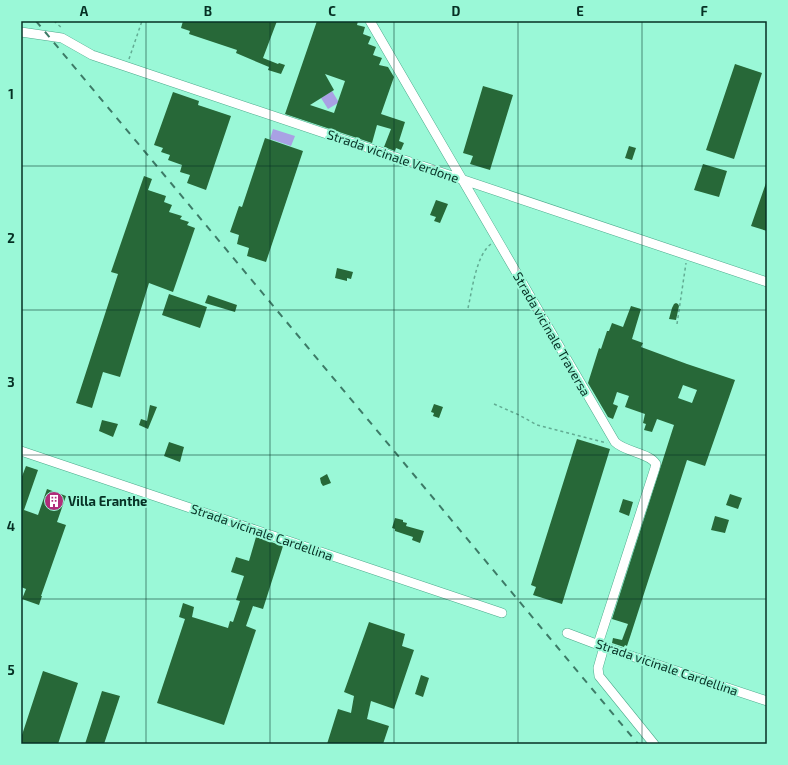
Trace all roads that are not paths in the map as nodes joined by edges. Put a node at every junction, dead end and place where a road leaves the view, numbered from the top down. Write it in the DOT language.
graph roads {
  1 [pos="370,21"];
  2 [pos="21,32"];
  3 [pos="461,179"];
  4 [pos="767,282"];
  5 [pos="21,451"];
  6 [pos="502,613"];
  7 [pos="567,633"];
  8 [pos="601,646"];
  9 [pos="767,701"];
  10 [pos="654,744"];
  1 -- 3 [label="street, Strada vicinale Traversa"];
  2 -- 3 [label="street, Strada vicinale Verdone"];
  3 -- 4 [label="street, Strada vicinale Verdone"];
  3 -- 8 [label="street, Strada vicinale Traversa"];
  5 -- 6 [label="street, Strada vicinale Cardellina"];
  7 -- 8 [label="street, Strada vicinale Cardellina"];
  8 -- 9 [label="street, Strada vicinale Cardellina"];
  8 -- 10 [label="street"];
}
